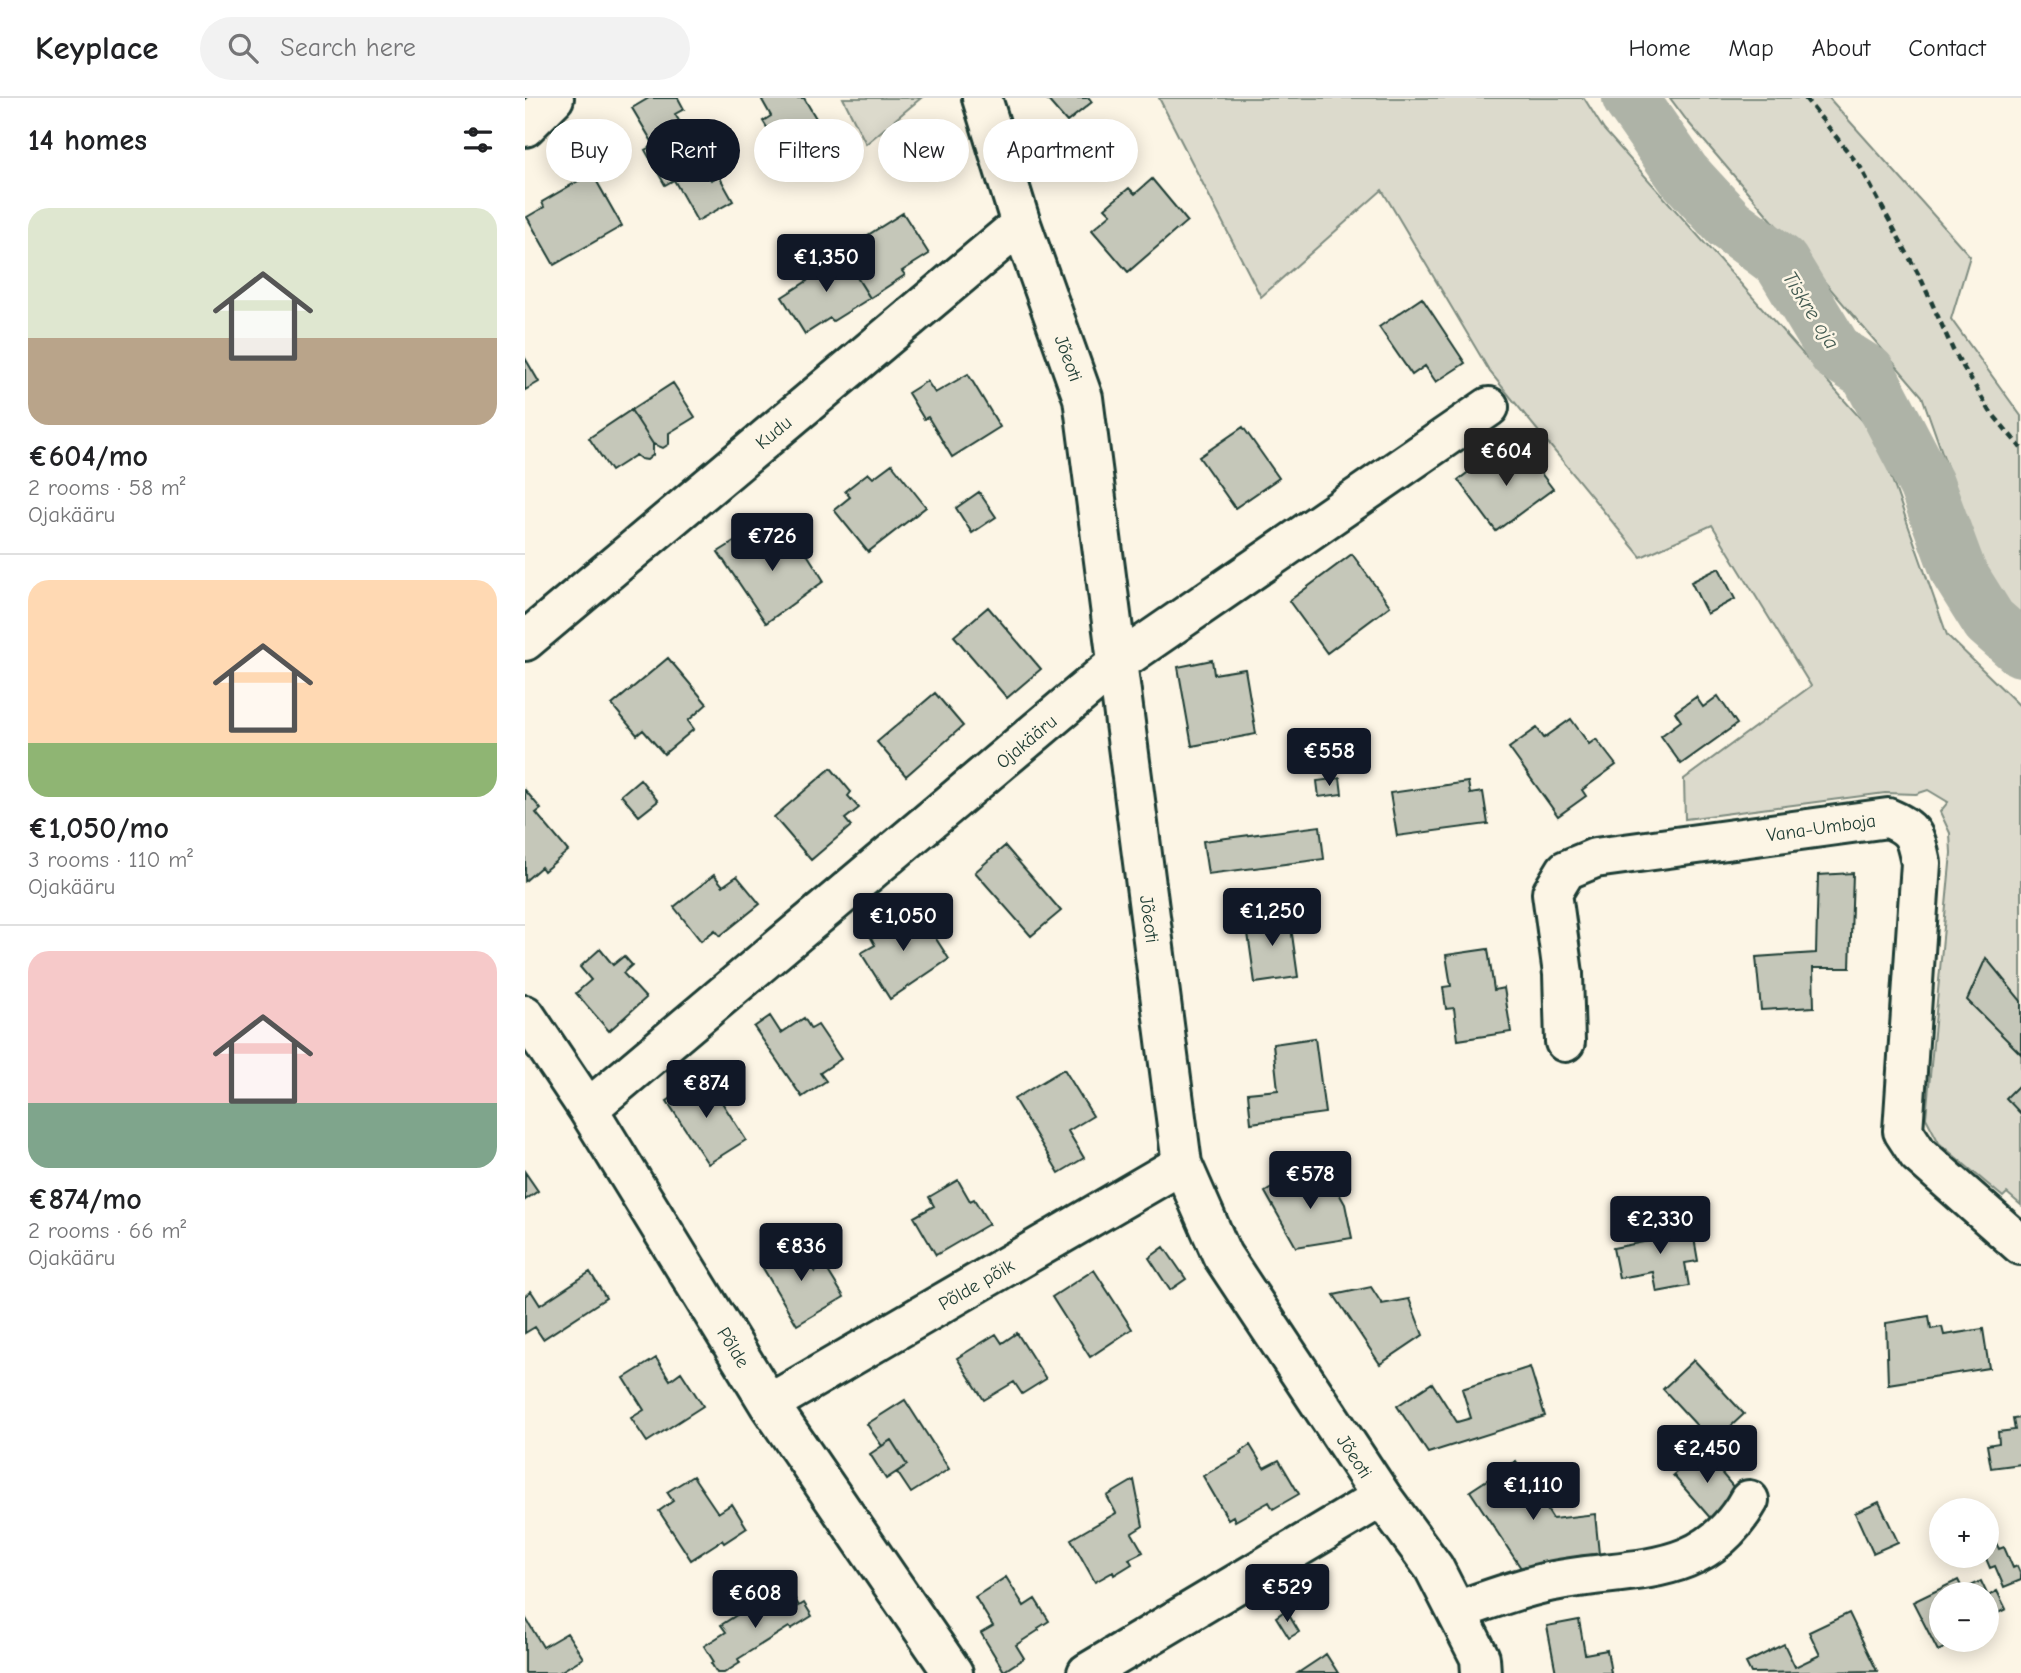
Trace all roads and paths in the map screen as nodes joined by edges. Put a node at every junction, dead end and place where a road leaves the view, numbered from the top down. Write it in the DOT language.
graph roads {
  1 [pos="554,98"];
  2 [pos="982,98"];
  3 [pos="1805,98"];
  4 [pos="525,127"];
  5 [pos="1021,224"];
  6 [pos="1489,407"];
  7 [pos="2021,448"];
  8 [pos="525,641"];
  9 [pos="1116,664"];
  10 [pos="525,1015"];
  11 [pos="1565,1042"];
  12 [pos="588,1109"];
  13 [pos="1182,1164"];
  14 [pos="2021,1245"];
  15 [pos="769,1404"];
  16 [pos="1382,1497"];
  17 [pos="1749,1500"];
  18 [pos="1456,1611"];
  19 [pos="953,1673"];
  20 [pos="1087,1673"];
  21 [pos="1481,1673"];
  1 -- 4 [label="street"];
  2 -- 5 [label="street, Jõeoti"];
  3 -- 7 [label="path"];
  5 -- 8 [label="street, Kudu"];
  5 -- 9 [label="street, Jõeoti"];
  6 -- 9 [label="street, Ojakääru"];
  9 -- 12 [label="street, Ojakääru"];
  9 -- 13 [label="street, Jõeoti"];
  10 -- 12 [label="street, Põlde"];
  11 -- 14 [label="street, Vana-Umboja"];
  12 -- 15 [label="street, Põlde"];
  13 -- 15 [label="street, Põlde põik"];
  13 -- 16 [label="street, Jõeoti"];
  15 -- 19 [label="street, Põlde"];
  16 -- 18 [label="street, Jõeoti"];
  16 -- 20 [label="street"];
  17 -- 18 [label="street"];
  18 -- 21 [label="street, Jõeoti"];
}
